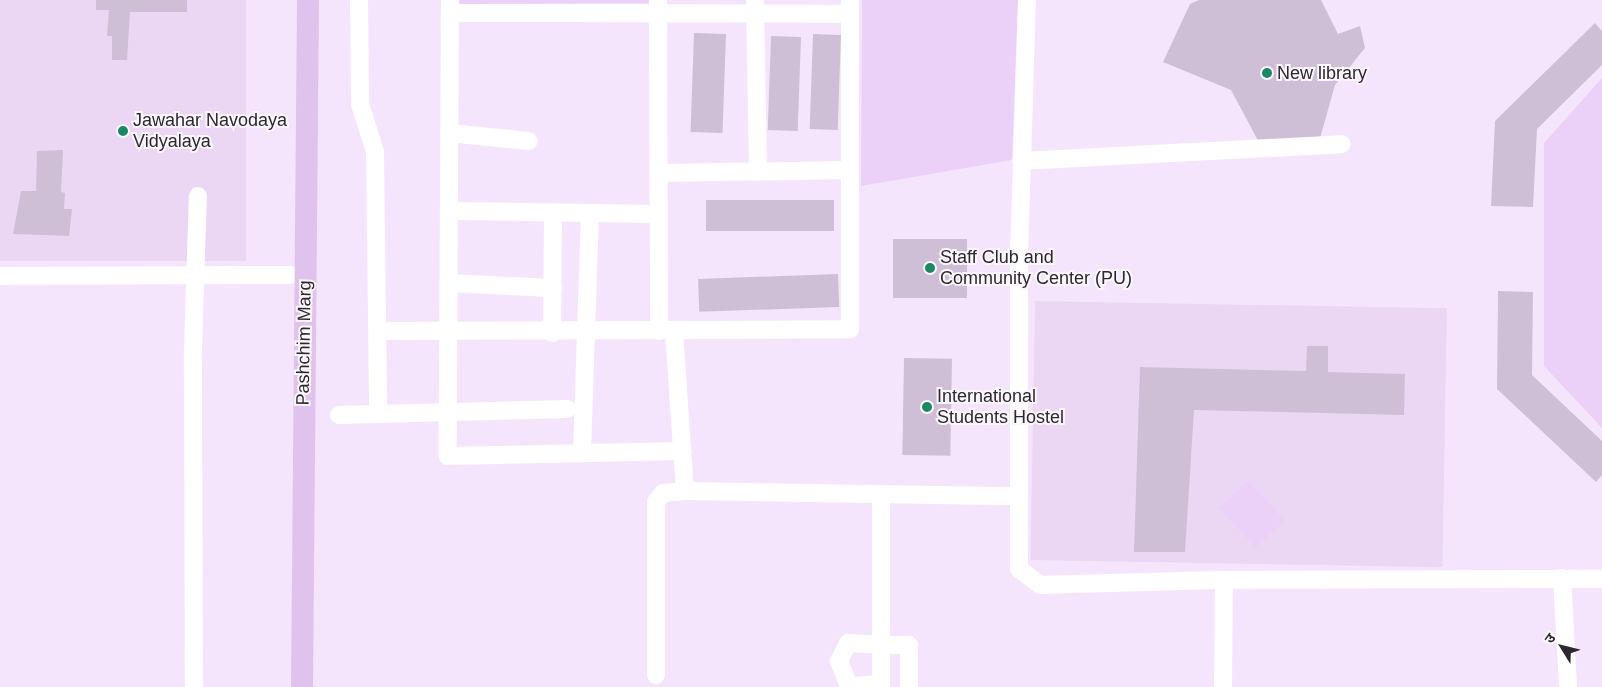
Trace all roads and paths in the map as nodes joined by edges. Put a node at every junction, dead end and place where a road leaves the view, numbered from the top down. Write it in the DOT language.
graph roads {
  1 [pos="292,0"];
  2 [pos="308,0"];
  3 [pos="359,0"];
  4 [pos="1027,0"];
  5 [pos="450,7"];
  6 [pos="658,7"];
  7 [pos="756,7"];
  8 [pos="850,7"];
  9 [pos="449,133"];
  10 [pos="529,141"];
  11 [pos="1342,144"];
  12 [pos="1021,161"];
  13 [pos="850,170"];
  14 [pos="758,172"];
  15 [pos="659,173"];
  16 [pos="198,196"];
  17 [pos="449,211"];
  18 [pos="554,212"];
  19 [pos="590,213"];
  20 [pos="659,214"];
  21 [pos="196,273"];
  22 [pos="290,275"];
  23 [pos="0,276"];
  24 [pos="449,283"];
  25 [pos="553,288"];
  26 [pos="378,331"];
  27 [pos="666,331"];
  28 [pos="588,332"];
  29 [pos="448,333"];
  30 [pos="552,333"];
  31 [pos="567,409"];
  32 [pos="448,412"];
  33 [pos="378,414"];
  34 [pos="339,415"];
  35 [pos="683,451"];
  36 [pos="582,453"];
  37 [pos="685,491"];
  38 [pos="882,494"];
  39 [pos="1016,496"];
  40 [pos="1562,578"];
  41 [pos="1602,579"];
  42 [pos="1224,580"];
  43 [pos="656,675"];
  44 [pos="194,687"];
  45 [pos="287,687"];
  46 [pos="302,687"];
  47 [pos="909,687"];
  48 [pos="1223,687"];
  49 [pos="1568,687"];
  1 -- 22 [label="main road"];
  2 -- 46 [label="main road, Pashchim Marg"];
  3 -- 26 [label="street"];
  4 -- 12 [label="street"];
  5 -- 6 [label="street"];
  5 -- 9 [label="street"];
  6 -- 7 [label="street"];
  6 -- 15 [label="street"];
  7 -- 8 [label="street"];
  7 -- 14 [label="street"];
  8 -- 13 [label="street"];
  9 -- 10 [label="street"];
  9 -- 17 [label="street"];
  11 -- 12 [label="street"];
  12 -- 39 [label="street"];
  13 -- 14 [label="street"];
  13 -- 27 [label="street"];
  14 -- 15 [label="street"];
  15 -- 20 [label="street"];
  16 -- 21 [label="street"];
  17 -- 18 [label="street"];
  17 -- 24 [label="street"];
  18 -- 19 [label="street"];
  18 -- 25 [label="street"];
  19 -- 20 [label="street"];
  19 -- 28 [label="street"];
  20 -- 27 [label="street"];
  21 -- 22 [label="street"];
  21 -- 23 [label="street"];
  21 -- 44 [label="street"];
  22 -- 45 [label="main road"];
  24 -- 25 [label="street"];
  24 -- 29 [label="street"];
  25 -- 30 [label="street"];
  26 -- 29 [label="street"];
  26 -- 33 [label="street"];
  27 -- 28 [label="street"];
  27 -- 35 [label="street"];
  28 -- 30 [label="street"];
  28 -- 36 [label="street"];
  29 -- 30 [label="street"];
  29 -- 32 [label="street"];
  31 -- 32 [label="street"];
  32 -- 33 [label="street"];
  32 -- 36 [label="street"];
  33 -- 34 [label="street"];
  35 -- 36 [label="street"];
  35 -- 37 [label="street"];
  37 -- 38 [label="street"];
  37 -- 43 [label="street"];
  38 -- 39 [label="street"];
  38 -- 47 [label="street"];
  39 -- 42 [label="street"];
  40 -- 41 [label="street"];
  40 -- 42 [label="street"];
  40 -- 49 [label="street"];
  42 -- 48 [label="street"];
}
